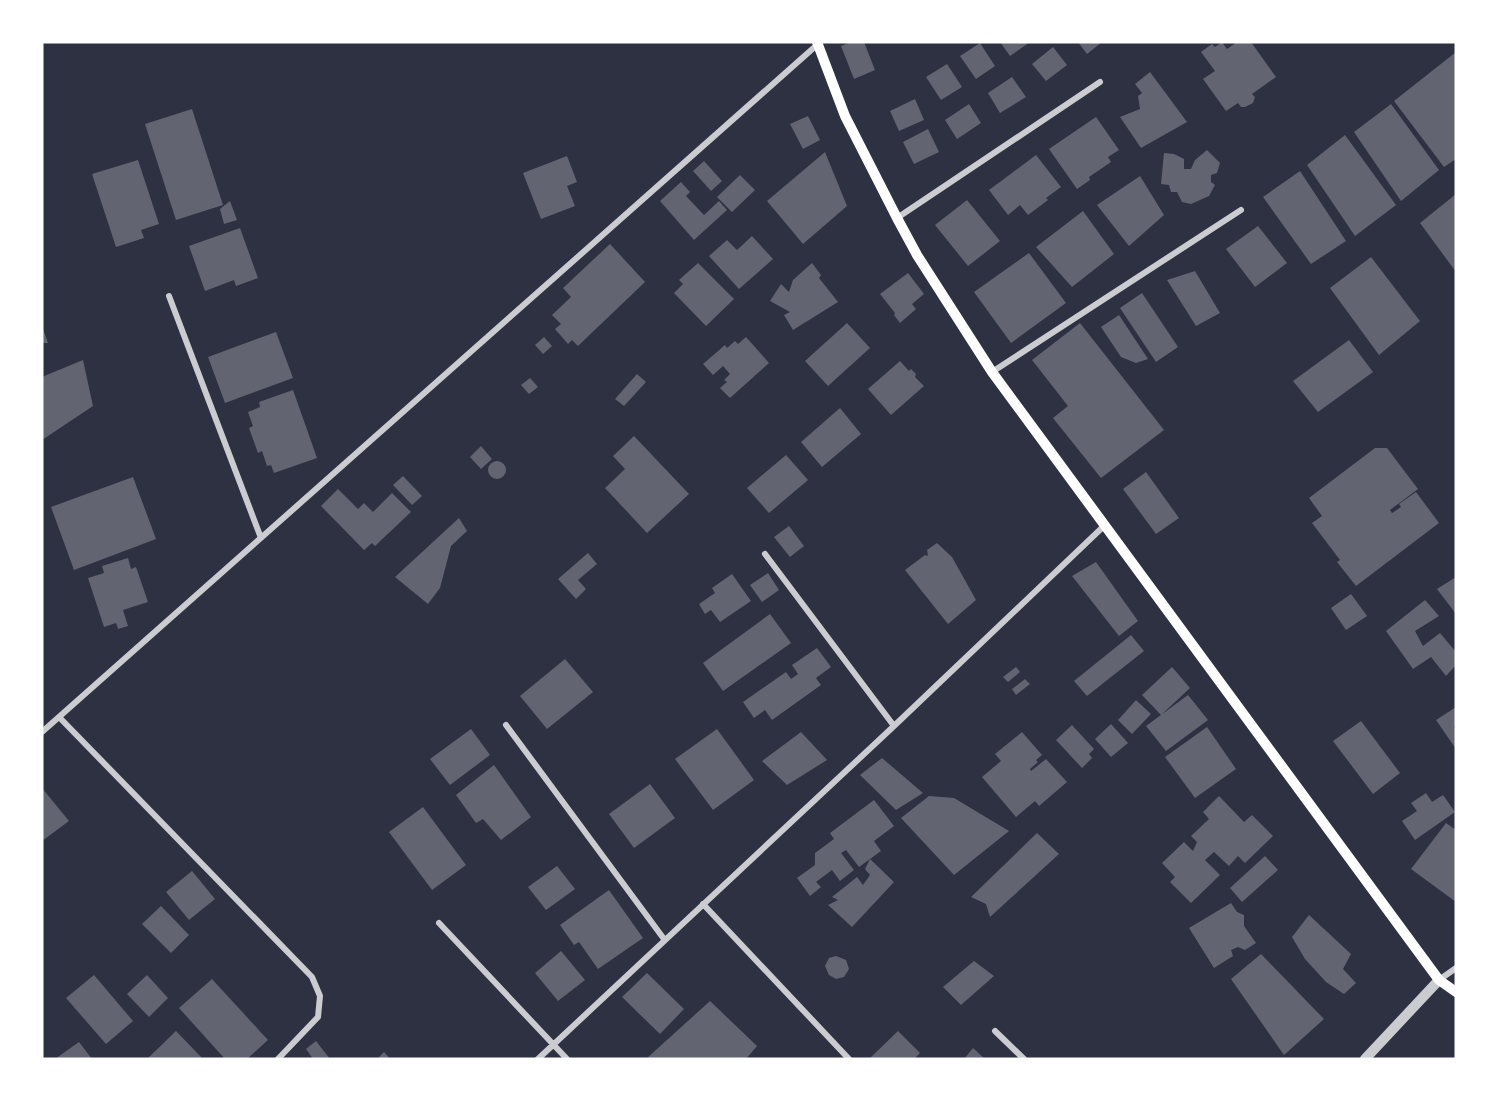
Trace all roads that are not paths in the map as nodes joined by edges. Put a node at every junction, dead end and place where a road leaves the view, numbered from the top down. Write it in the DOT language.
graph roads {
  1 [pos="818,43"];
  2 [pos="1100,82"];
  3 [pos="1241,210"];
  4 [pos="897,218"];
  5 [pos="169,296"];
  6 [pos="992,372"];
  7 [pos="1105,525"];
  8 [pos="261,538"];
  9 [pos="765,554"];
  10 [pos="59,717"];
  11 [pos="506,725"];
  12 [pos="894,726"];
  13 [pos="42,732"];
  14 [pos="703,904"];
  15 [pos="438,923"];
  16 [pos="664,939"];
  17 [pos="1456,968"];
  18 [pos="1439,980"];
  19 [pos="1456,992"];
  20 [pos="995,1031"];
  21 [pos="553,1044"];
  22 [pos="278,1059"];
  23 [pos="538,1059"];
  24 [pos="567,1059"];
  25 [pos="849,1059"];
  26 [pos="1024,1059"];
  27 [pos="1365,1059"];
  1 -- 4 [label="main road"];
  1 -- 8 [label="street"];
  2 -- 4 [label="street"];
  3 -- 6 [label="street"];
  4 -- 6 [label="main road"];
  5 -- 8 [label="street"];
  6 -- 7 [label="main road"];
  7 -- 12 [label="street"];
  7 -- 18 [label="main road"];
  8 -- 10 [label="street"];
  9 -- 12 [label="street"];
  10 -- 13 [label="street"];
  10 -- 22 [label="street"];
  11 -- 16 [label="street"];
  12 -- 14 [label="street"];
  14 -- 16 [label="street"];
  14 -- 25 [label="street"];
  15 -- 21 [label="street"];
  16 -- 21 [label="street"];
  17 -- 18 [label="street"];
  18 -- 19 [label="main road"];
  18 -- 27 [label="street"];
  20 -- 26 [label="street"];
  21 -- 23 [label="street"];
  21 -- 24 [label="street"];
}
